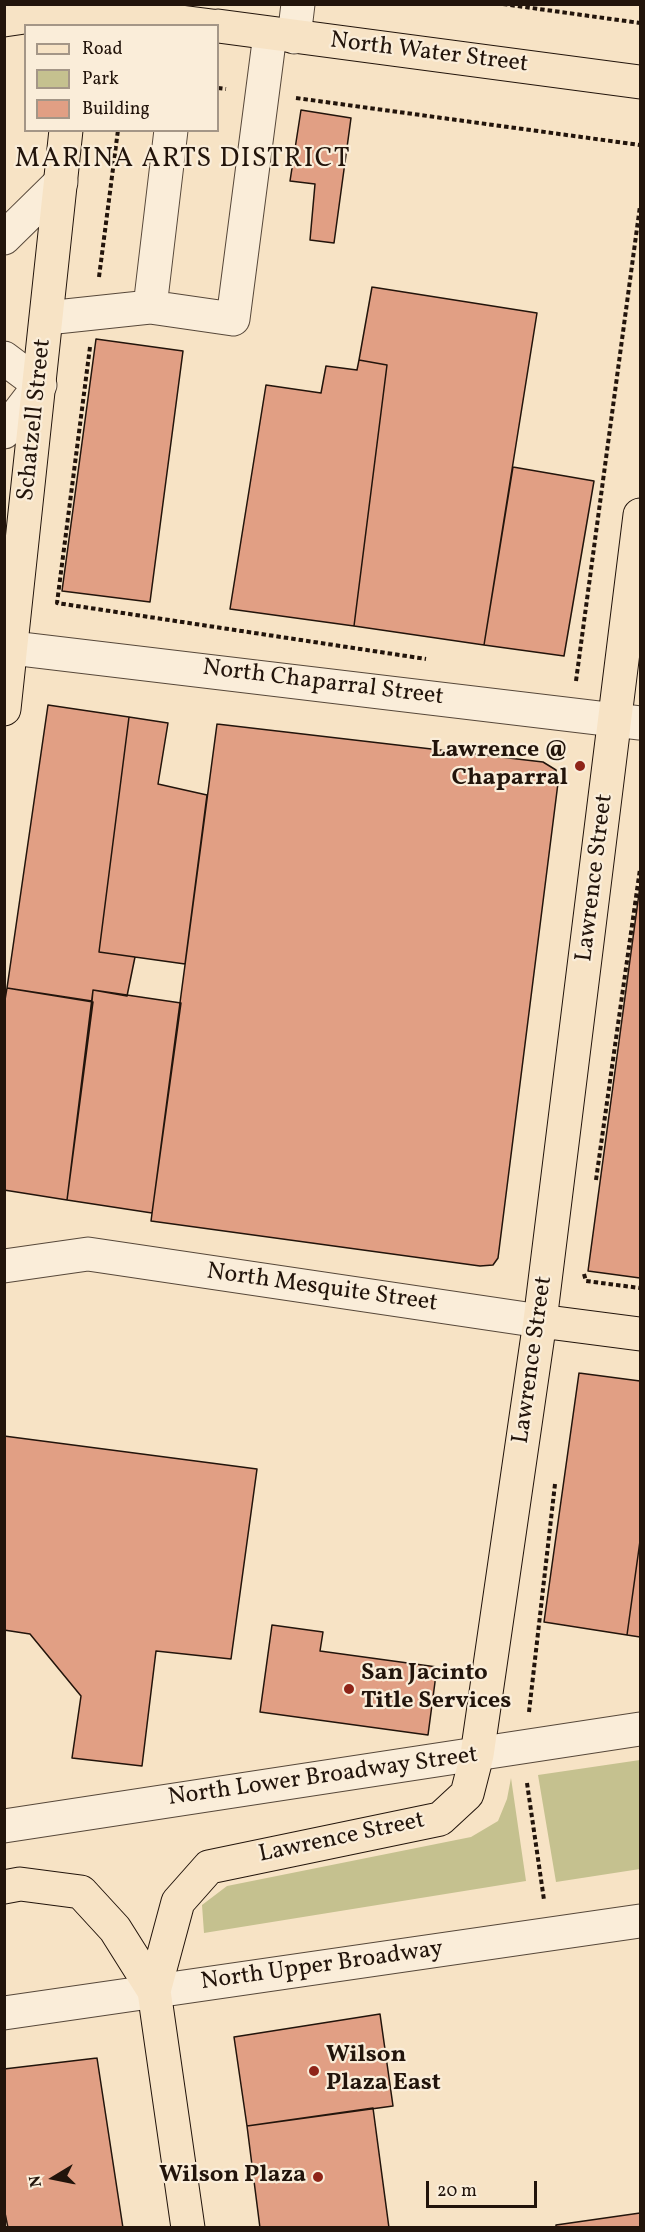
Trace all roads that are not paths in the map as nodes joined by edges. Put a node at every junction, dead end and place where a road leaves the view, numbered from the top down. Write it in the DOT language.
graph roads {
  1 [pos="298,4"];
  2 [pos="78,11"];
  3 [pos="4,20"];
  4 [pos="193,24"];
  5 [pos="219,26"];
  6 [pos="282,35"];
  7 [pos="640,82"];
  8 [pos="66,132"];
  9 [pos="171,132"];
  10 [pos="61,182"];
  11 [pos="4,238"];
  12 [pos="150,307"];
  13 [pos="47,318"];
  14 [pos="4,358"];
  15 [pos="40,385"];
  16 [pos="4,432"];
  17 [pos="640,515"];
  18 [pos="9,646"];
  19 [pos="4,709"];
  20 [pos="628,721"];
  21 [pos="4,1266"];
  22 [pos="540,1321"];
  23 [pos="640,1334"];
  24 [pos="640,1729"];
  25 [pos="477,1755"];
  26 [pos="4,1826"];
  27 [pos="4,1887"];
  28 [pos="640,1921"];
  29 [pos="154,1991"];
  30 [pos="4,2013"];
  31 [pos="188,2228"];
  1 -- 6 [label="street"];
  2 -- 3 [label="main road"];
  2 -- 4 [label="main road"];
  5 -- 6 [label="main road, North Water Street"];
  6 -- 7 [label="main road, North Water Street"];
  6 -- 12 [label="street"];
  8 -- 10 [label="main road, Schatzell Street"];
  9 -- 12 [label="street"];
  10 -- 11 [label="street"];
  10 -- 13 [label="main road, Schatzell Street"];
  12 -- 13 [label="street"];
  13 -- 15 [label="main road, Schatzell Street"];
  14 -- 15 [label="street"];
  15 -- 16 [label="street"];
  15 -- 18 [label="main road, Schatzell Street"];
  17 -- 20 [label="main road, Lawrence Street"];
  18 -- 19 [label="main road, Schatzell Street"];
  18 -- 20 [label="street, North Chaparral Street"];
  20 -- 22 [label="main road, Lawrence Street"];
  21 -- 22 [label="street, North Mesquite Street"];
  22 -- 23 [label="main road, North Mesquite Street"];
  22 -- 25 [label="main road, Lawrence Street"];
  24 -- 25 [label="street, North Lower Broadway Street"];
  25 -- 26 [label="street, North Lower Broadway Street"];
  25 -- 29 [label="main road, Lawrence Street"];
  27 -- 29 [label="main road"];
  28 -- 29 [label="street, North Upper Broadway"];
  29 -- 30 [label="street, North Upper Broadway"];
  29 -- 31 [label="main road"];
}
